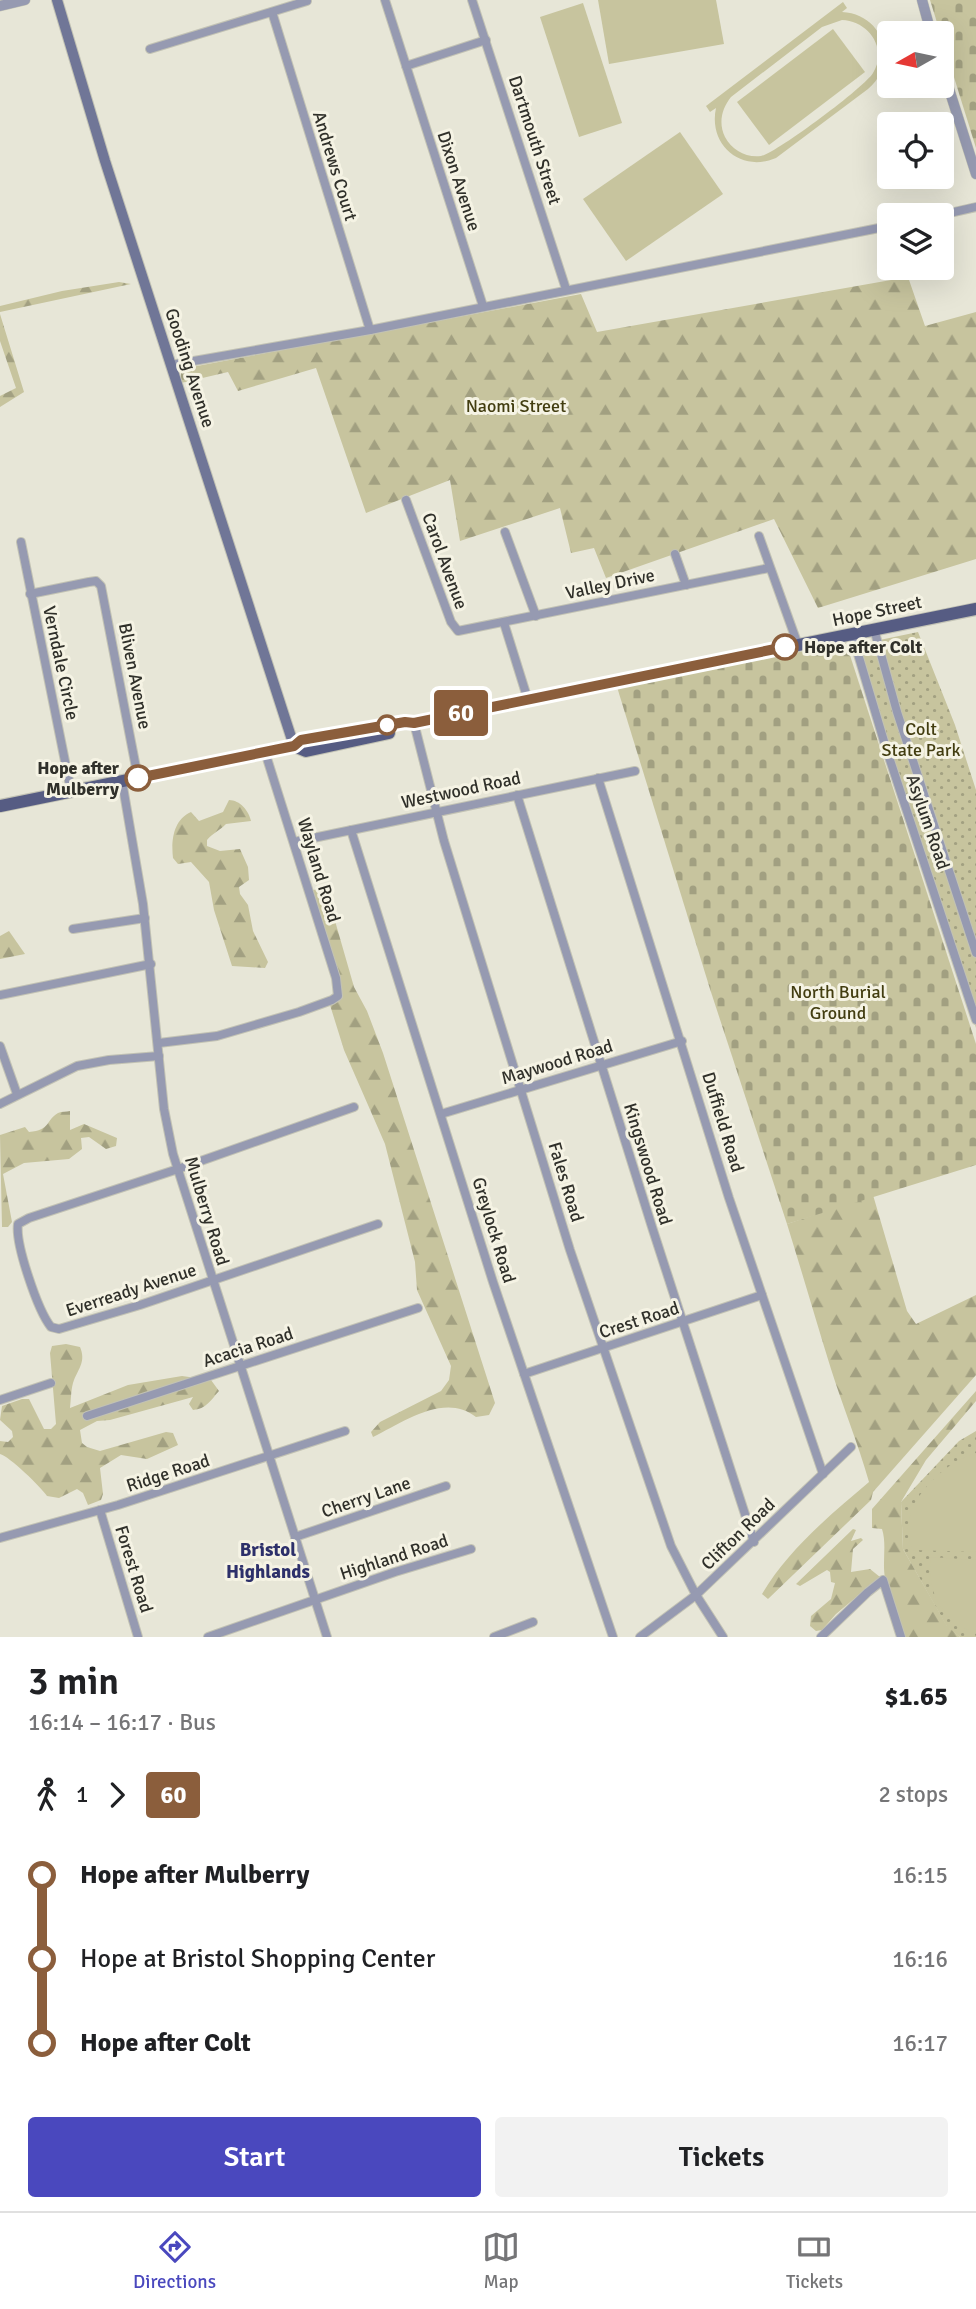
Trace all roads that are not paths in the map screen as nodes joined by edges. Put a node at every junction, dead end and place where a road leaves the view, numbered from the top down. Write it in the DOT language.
graph roads {
  1 [pos="25,0"];
  2 [pos="57,0"];
  3 [pos="385,0"];
  4 [pos="472,0"];
  5 [pos="922,0"];
  6 [pos="307,1"];
  7 [pos="0,6"];
  8 [pos="272,12"];
  9 [pos="928,21"];
  10 [pos="486,40"];
  11 [pos="150,49"];
  12 [pos="406,66"];
  13 [pos="952,98"];
  14 [pos="976,174"];
  15 [pos="976,207"];
  16 [pos="954,212"];
  17 [pos="877,228"];
  18 [pos="566,289"];
  19 [pos="483,306"];
  20 [pos="370,330"];
  21 [pos="171,365"];
  22 [pos="406,500"];
  23 [pos="505,532"];
  24 [pos="759,536"];
  25 [pos="21,542"];
  26 [pos="676,554"];
  27 [pos="769,568"];
  28 [pos="686,585"];
  29 [pos="30,594"];
  30 [pos="976,609"];
  31 [pos="536,616"];
  32 [pos="504,623"];
  33 [pos="874,629"];
  34 [pos="458,631"];
  35 [pos="852,634"];
  36 [pos="798,645"];
  37 [pos="528,700"];
  38 [pos="414,723"];
  39 [pos="294,746"];
  40 [pos="265,752"];
  41 [pos="635,771"];
  42 [pos="138,778"];
  43 [pos="598,778"];
  44 [pos="122,781"];
  45 [pos="71,791"];
  46 [pos="517,795"];
  47 [pos="0,806"];
  48 [pos="436,812"];
  49 [pos="351,830"];
  50 [pos="294,842"];
  51 [pos="145,918"];
  52 [pos="73,929"];
  53 [pos="976,953"];
  54 [pos="151,964"];
  55 [pos="0,995"];
  56 [pos="976,1020"];
  57 [pos="682,1041"];
  58 [pos="159,1043"];
  59 [pos="0,1046"];
  60 [pos="159,1056"];
  61 [pos="601,1064"];
  62 [pos="520,1089"];
  63 [pos="18,1094"];
  64 [pos="0,1104"];
  65 [pos="354,1107"];
  66 [pos="441,1114"];
  67 [pos="178,1169"];
  68 [pos="378,1224"];
  69 [pos="212,1280"];
  70 [pos="762,1295"];
  71 [pos="418,1308"];
  72 [pos="682,1322"];
  73 [pos="603,1348"];
  74 [pos="240,1366"];
  75 [pos="524,1374"];
  76 [pos="51,1384"];
  77 [pos="0,1400"];
  78 [pos="87,1416"];
  79 [pos="345,1431"];
  80 [pos="851,1447"];
  81 [pos="269,1456"];
  82 [pos="823,1474"];
  83 [pos="446,1486"];
  84 [pos="100,1510"];
  85 [pos="295,1537"];
  86 [pos="0,1538"];
  87 [pos="754,1542"];
  88 [pos="471,1549"];
  89 [pos="696,1595"];
  90 [pos="316,1600"];
  91 [pos="533,1622"];
  92 [pos="138,1637"];
  93 [pos="208,1637"];
  94 [pos="327,1637"];
  95 [pos="494,1637"];
  96 [pos="612,1637"];
  97 [pos="640,1637"];
  98 [pos="723,1637"];
  99 [pos="821,1637"];
  100 [pos="901,1637"];
  1 -- 7 [label="street"];
  2 -- 21 [label="main road, Gooding Avenue"];
  3 -- 12 [label="street, Dixon Avenue"];
  4 -- 10 [label="street, Dartmouth Street"];
  5 -- 9 [label="street"];
  6 -- 8 [label="street"];
  8 -- 11 [label="street"];
  8 -- 20 [label="street, Andrews Court"];
  10 -- 12 [label="street"];
  10 -- 18 [label="street, Dartmouth Street"];
  12 -- 19 [label="street, Dixon Avenue"];
  13 -- 14 [label="street"];
  15 -- 16 [label="street"];
  17 -- 18 [label="street"];
  18 -- 19 [label="street"];
  19 -- 20 [label="street"];
  20 -- 21 [label="street"];
  21 -- 39 [label="main road, Gooding Avenue"];
  22 -- 34 [label="street, Carol Avenue"];
  23 -- 31 [label="street"];
  24 -- 27 [label="street"];
  25 -- 29 [label="street, Verndale Circle"];
  26 -- 28 [label="street"];
  27 -- 28 [label="street, Valley Drive"];
  27 -- 36 [label="street"];
  28 -- 31 [label="street, Valley Drive"];
  29 -- 42 [label="street, Bliven Avenue"];
  29 -- 45 [label="street, Verndale Circle"];
  30 -- 33 [label="main road, Hope Street"];
  31 -- 32 [label="street, Valley Drive"];
  32 -- 34 [label="street, Valley Drive"];
  32 -- 37 [label="street"];
  33 -- 35 [label="main road, Hope Street"];
  33 -- 53 [label="street, Asylum Road"];
  35 -- 36 [label="main road, Hope Street"];
  35 -- 56 [label="street, Asylum Road"];
  36 -- 37 [label="main road, Hope Street"];
  37 -- 38 [label="main road, Hope Street"];
  38 -- 39 [label="main road, Hope Street"];
  38 -- 48 [label="street, Fales Road"];
  39 -- 40 [label="main road, Hope Street"];
  40 -- 42 [label="main road, Hope Street"];
  40 -- 50 [label="street, Wayland Road"];
  41 -- 43 [label="street, Westwood Road"];
  42 -- 44 [label="main road, Hope Street"];
  43 -- 46 [label="street, Westwood Road"];
  43 -- 57 [label="street, Duffield Road"];
  44 -- 45 [label="main road, Hope Street"];
  44 -- 51 [label="street, Mulberry Road"];
  45 -- 47 [label="main road, Hope Street"];
  46 -- 48 [label="street, Westwood Road"];
  46 -- 61 [label="street, Kingswood Road"];
  48 -- 49 [label="street, Westwood Road"];
  48 -- 62 [label="street, Fales Road"];
  49 -- 50 [label="street, Westwood Road"];
  49 -- 66 [label="street, Greylock Road"];
  50 -- 58 [label="street, Wayland Road"];
  51 -- 52 [label="street"];
  51 -- 54 [label="street, Mulberry Road"];
  54 -- 55 [label="street"];
  54 -- 58 [label="street, Mulberry Road"];
  57 -- 61 [label="street, Maywood Road"];
  57 -- 70 [label="street, Duffield Road"];
  58 -- 60 [label="street, Mulberry Road"];
  59 -- 63 [label="street"];
  60 -- 63 [label="street"];
  60 -- 67 [label="street, Mulberry Road"];
  61 -- 62 [label="street, Maywood Road"];
  61 -- 72 [label="street, Kingswood Road"];
  62 -- 66 [label="street, Maywood Road"];
  62 -- 73 [label="street, Fales Road"];
  63 -- 64 [label="street"];
  65 -- 67 [label="street"];
  66 -- 75 [label="street, Greylock Road"];
  67 -- 69 [label="street, Mulberry Road"];
  67 -- 69 [label="street, Everready Avenue"];
  68 -- 69 [label="street, Everready Avenue"];
  69 -- 74 [label="street, Mulberry Road"];
  70 -- 72 [label="street, Crest Road"];
  70 -- 82 [label="street, Duffield Road"];
  71 -- 74 [label="street, Acacia Road"];
  72 -- 73 [label="street, Crest Road"];
  72 -- 87 [label="street, Kingswood Road"];
  73 -- 75 [label="street, Crest Road"];
  73 -- 89 [label="street, Fales Road"];
  74 -- 78 [label="street, Acacia Road"];
  74 -- 81 [label="street, Mulberry Road"];
  75 -- 96 [label="street, Greylock Road"];
  76 -- 77 [label="street"];
  79 -- 81 [label="street, Ridge Road"];
  80 -- 82 [label="street, Clifton Road"];
  81 -- 84 [label="street, Ridge Road"];
  81 -- 85 [label="street, Mulberry Road"];
  82 -- 87 [label="street, Clifton Road"];
  83 -- 85 [label="street, Cherry Lane"];
  84 -- 86 [label="street, Ridge Road"];
  84 -- 92 [label="street, Forest Road"];
  85 -- 90 [label="street, Mulberry Road"];
  87 -- 89 [label="street, Clifton Road"];
  88 -- 90 [label="street, Highland Road"];
  89 -- 97 [label="street, Clifton Road"];
  89 -- 98 [label="street, Fales Road"];
  90 -- 93 [label="street, Highland Road"];
  90 -- 94 [label="street, Mulberry Road"];
  91 -- 95 [label="street"];
  99 -- 100 [label="street"];
}
